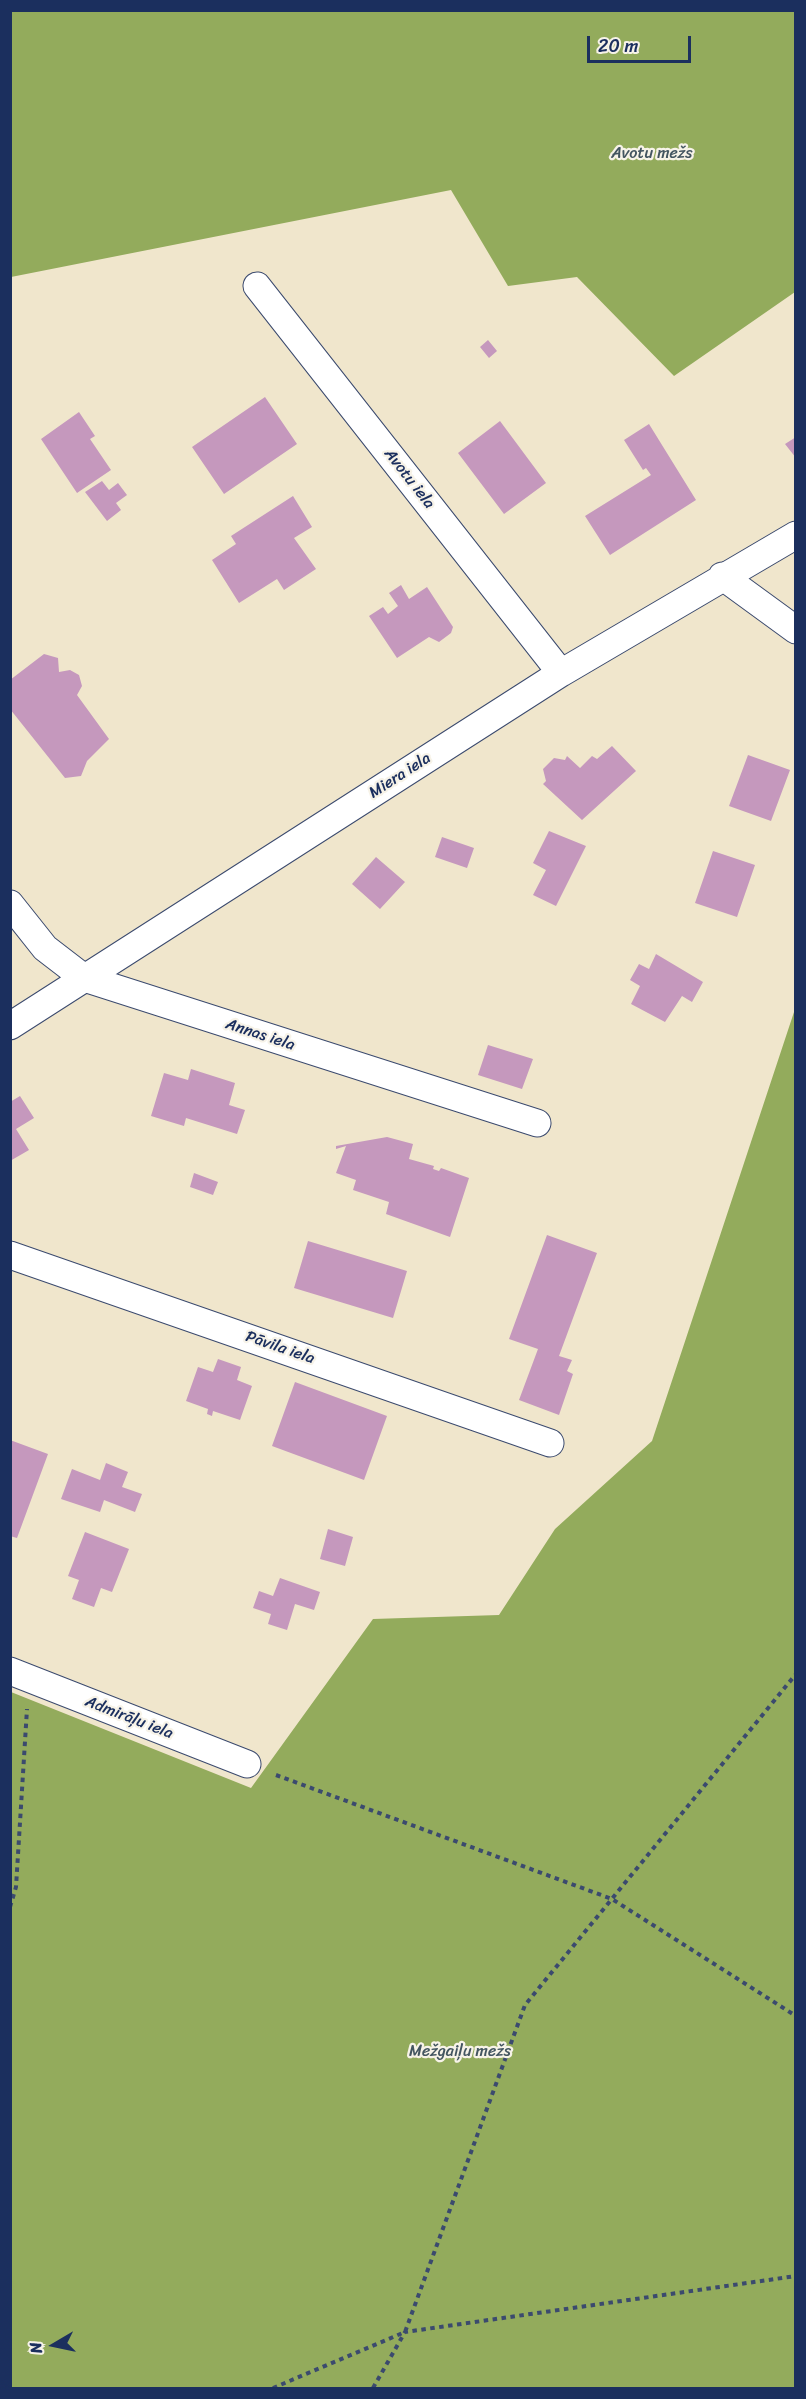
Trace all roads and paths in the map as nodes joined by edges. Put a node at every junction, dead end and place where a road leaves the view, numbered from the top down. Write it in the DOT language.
graph roads {
  1 [pos="257,286"];
  2 [pos="795,535"];
  3 [pos="722,576"];
  4 [pos="795,630"];
  5 [pos="561,673"];
  6 [pos="10,904"];
  7 [pos="84,978"];
  8 [pos="10,1026"];
  9 [pos="537,1123"];
  10 [pos="10,1255"];
  11 [pos="550,1443"];
  12 [pos="795,1674"];
  13 [pos="20,1675"];
  14 [pos="789,1683"];
  15 [pos="795,1685"];
  16 [pos="247,1764"];
  17 [pos="612,1899"];
  18 [pos="10,1907"];
  19 [pos="795,2016"];
  20 [pos="795,2276"];
  21 [pos="405,2332"];
  22 [pos="273,2388"];
  23 [pos="373,2388"];
  1 -- 5 [label="street, Avotu iela"];
  2 -- 3 [label="street, Miera iela"];
  3 -- 4 [label="street"];
  3 -- 5 [label="street, Miera iela"];
  5 -- 7 [label="street, Miera iela"];
  6 -- 7 [label="street, Annas iela"];
  7 -- 8 [label="street, Miera iela"];
  7 -- 9 [label="street, Annas iela"];
  10 -- 11 [label="street, Pāvila iela"];
  12 -- 14 [label="path"];
  13 -- 16 [label="street, Admirāļu iela"];
  13 -- 18 [label="path"];
  14 -- 15 [label="path"];
  14 -- 17 [label="path"];
  16 -- 17 [label="path"];
  17 -- 19 [label="path"];
  17 -- 21 [label="path"];
  20 -- 21 [label="path"];
  21 -- 22 [label="path"];
  21 -- 23 [label="path"];
}
